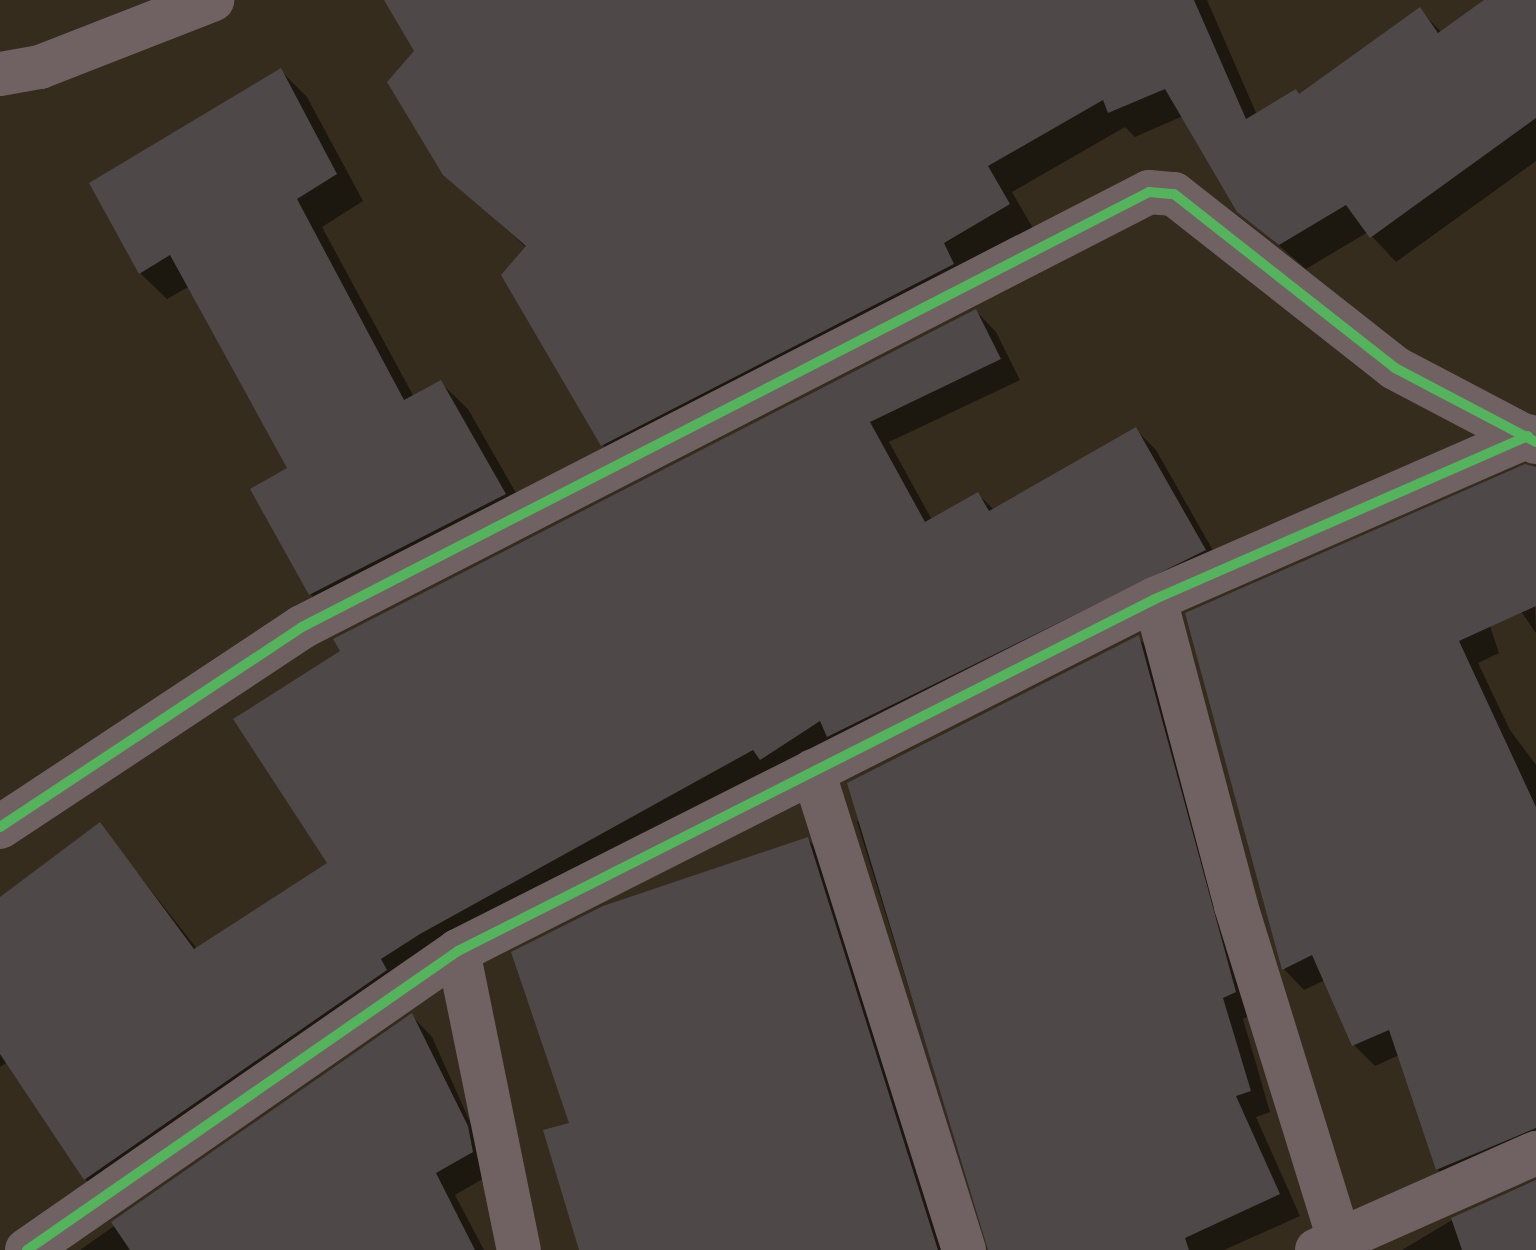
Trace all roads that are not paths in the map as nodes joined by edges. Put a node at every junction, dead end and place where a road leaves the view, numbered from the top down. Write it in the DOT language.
graph roads {
  1 [pos="212,0"];
  2 [pos="0,74"];
  3 [pos="1532,439"];
  4 [pos="1155,599"];
  5 [pos="813,771"];
  6 [pos="0,827"];
  7 [pos="458,951"];
  8 [pos="1536,1153"];
  9 [pos="1328,1244"];
  10 [pos="47,1245"];
  11 [pos="519,1250"];
  12 [pos="964,1250"];
  1 -- 2 [label="street"];
  3 -- 4 [label="street"];
  3 -- 6 [label="street"];
  4 -- 5 [label="street"];
  4 -- 9 [label="street"];
  5 -- 7 [label="street"];
  5 -- 12 [label="street"];
  7 -- 10 [label="street"];
  7 -- 11 [label="street"];
  8 -- 9 [label="street"];
}
